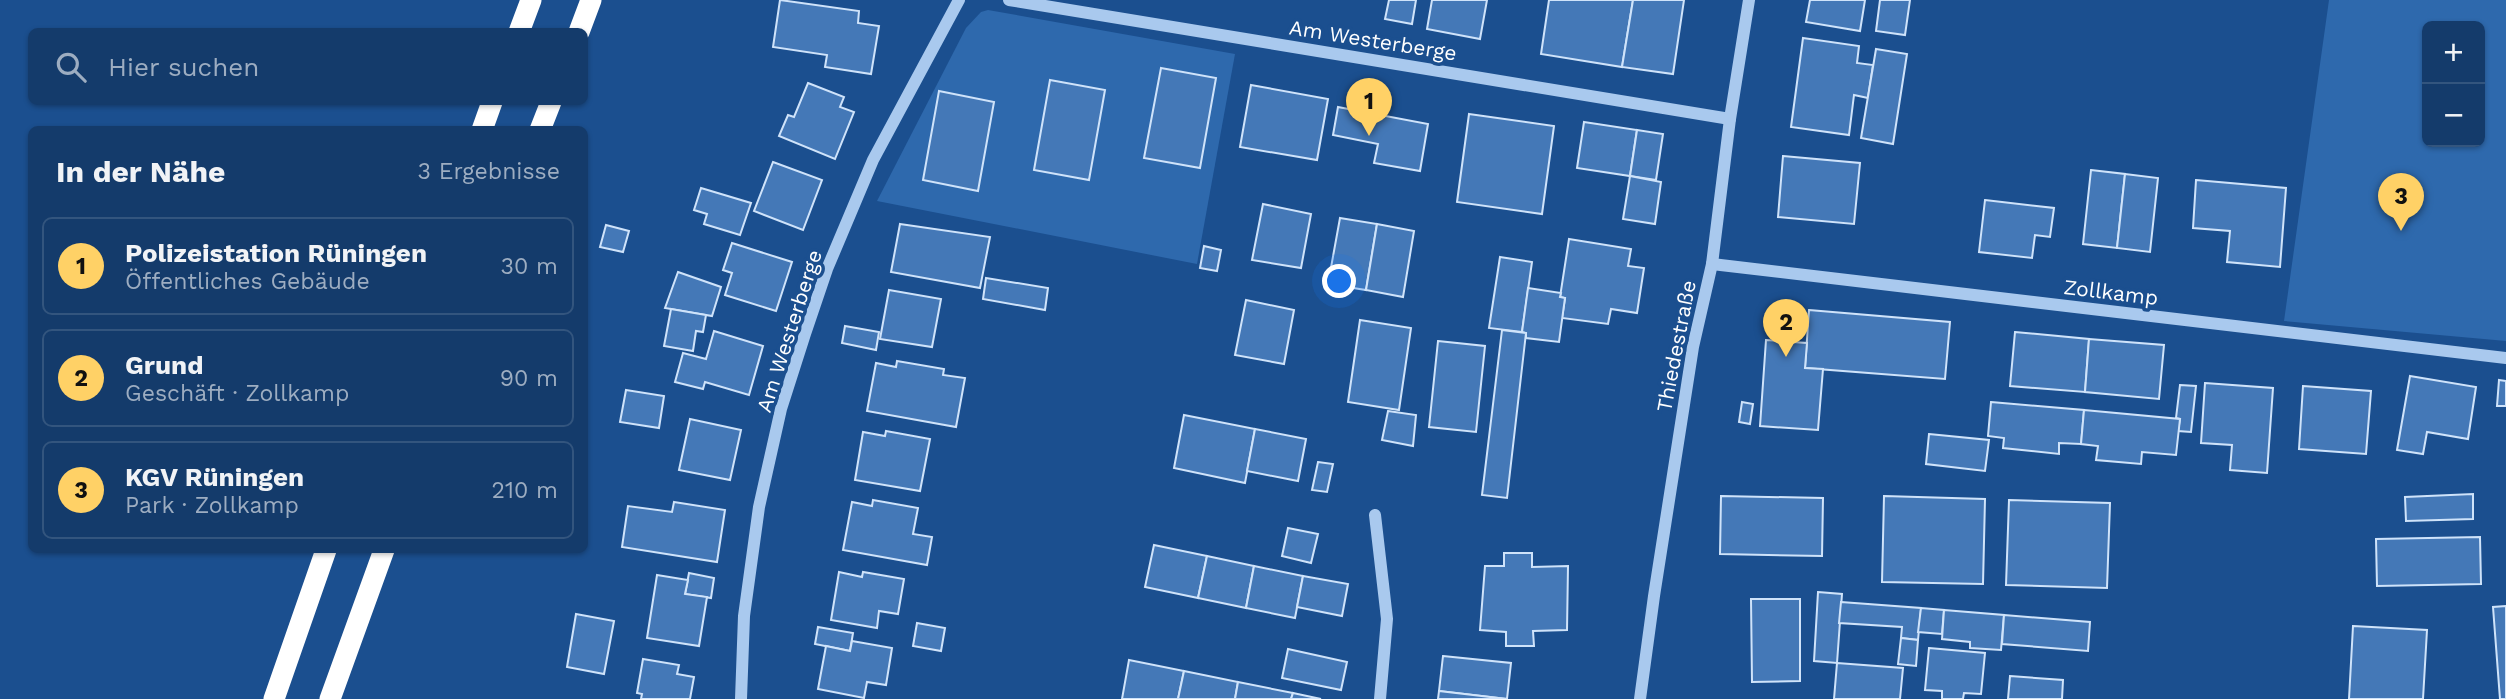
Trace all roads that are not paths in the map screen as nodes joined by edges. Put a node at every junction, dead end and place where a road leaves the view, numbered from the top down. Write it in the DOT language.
graph roads {
  1 [pos="531,0"];
  2 [pos="592,0"];
  3 [pos="959,0"];
  4 [pos="1009,0"];
  5 [pos="1749,0"];
  6 [pos="1051,3"];
  7 [pos="520,28"];
  8 [pos="581,28"];
  9 [pos="491,105"];
  10 [pos="550,105"];
  11 [pos="1730,119"];
  12 [pos="483,126"];
  13 [pos="542,126"];
  14 [pos="1712,264"];
  15 [pos="2506,358"];
  16 [pos="1375,515"];
  17 [pos="325,553"];
  18 [pos="383,553"];
  19 [pos="274,699"];
  20 [pos="330,699"];
  21 [pos="741,699"];
  22 [pos="1380,699"];
  23 [pos="1640,699"];
  1 -- 7 [label="highway"];
  2 -- 8 [label="highway"];
  3 -- 21 [label="street, Am Westerberge"];
  4 -- 6 [label="street, Am Westerberge"];
  5 -- 11 [label="street, Thiedestraße"];
  6 -- 11 [label="street, Am Westerberge"];
  9 -- 12 [label="highway"];
  10 -- 13 [label="highway"];
  11 -- 14 [label="street, Thiedestraße"];
  14 -- 15 [label="street, Zollkamp"];
  14 -- 23 [label="street, Thiedestraße"];
  16 -- 22 [label="street"];
  17 -- 19 [label="highway"];
  18 -- 20 [label="highway"];
}
